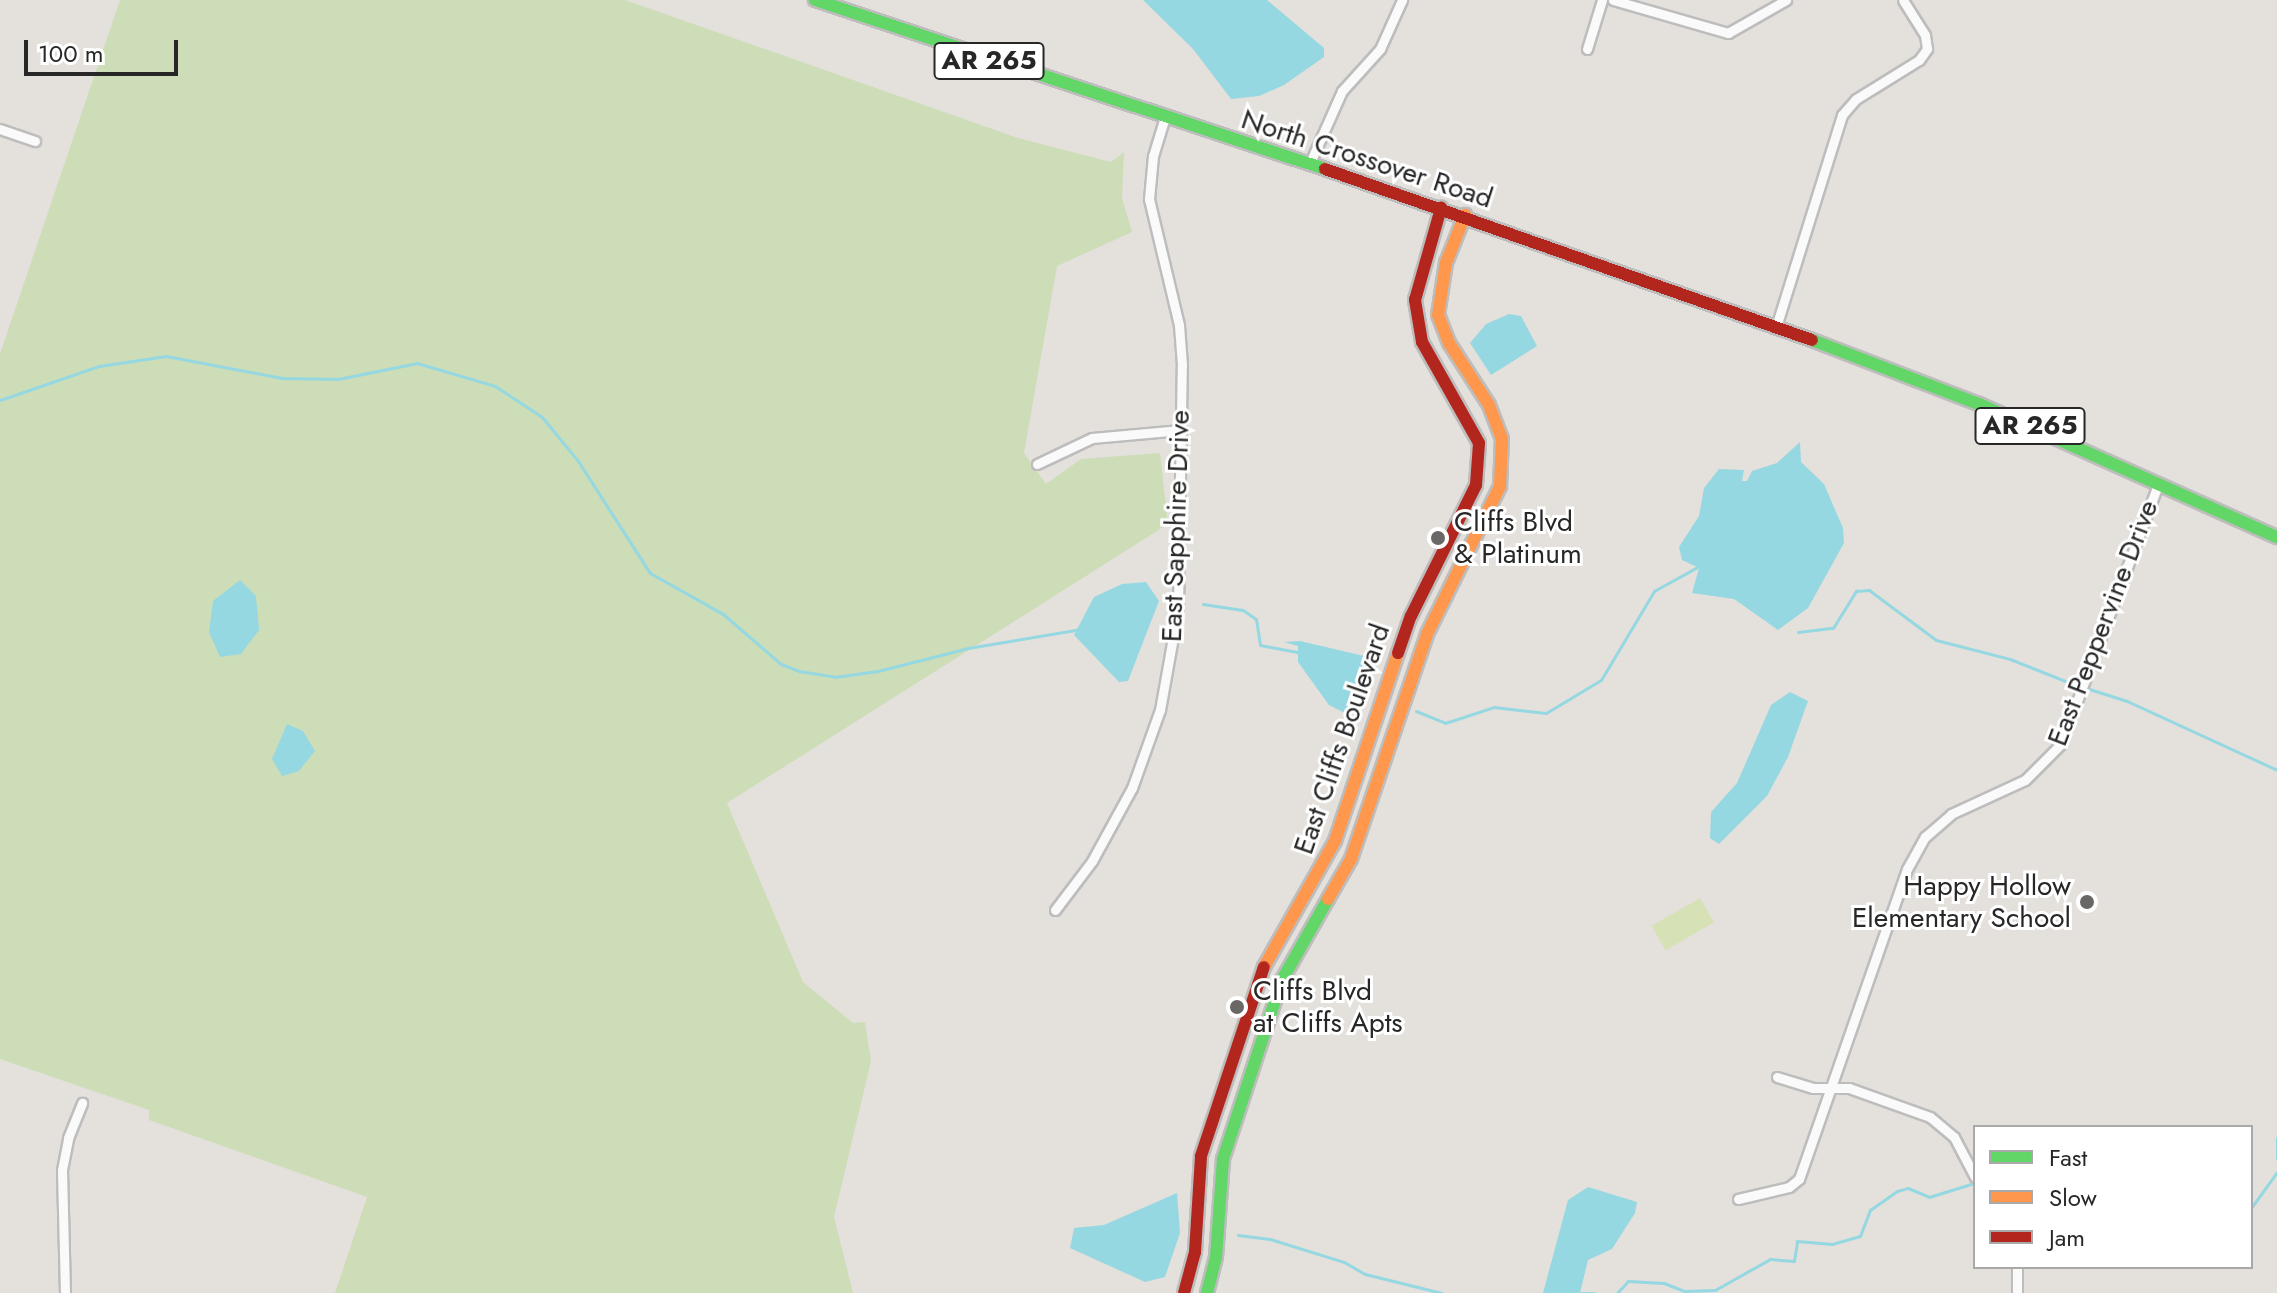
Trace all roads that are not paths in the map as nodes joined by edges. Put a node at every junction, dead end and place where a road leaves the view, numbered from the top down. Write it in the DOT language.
graph roads {
  1 [pos="815,0"];
  2 [pos="1402,0"];
  3 [pos="1602,0"];
  4 [pos="1613,0"];
  5 [pos="1786,0"];
  6 [pos="1903,0"];
  7 [pos="1587,49"];
  8 [pos="1164,119"];
  9 [pos="0,129"];
  10 [pos="35,141"];
  11 [pos="1309,165"];
  12 [pos="1441,208"];
  13 [pos="1465,215"];
  14 [pos="1776,327"];
  15 [pos="1181,430"];
  16 [pos="1037,464"];
  17 [pos="2158,484"];
  18 [pos="2277,537"];
  19 [pos="1055,910"];
  20 [pos="1777,1077"];
  21 [pos="1832,1088"];
  22 [pos="82,1103"];
  23 [pos="1973,1173"];
  24 [pos="1738,1199"];
  25 [pos="2017,1269"];
  26 [pos="1189,1277"];
  27 [pos="1209,1288"];
  28 [pos="65,1293"];
  29 [pos="1184,1293"];
  30 [pos="2017,1293"];
  1 -- 8 [label="street, North Crossover Road / AR 265"];
  2 -- 11 [label="street"];
  3 -- 7 [label="street"];
  4 -- 5 [label="street"];
  6 -- 14 [label="street"];
  8 -- 11 [label="street, North Crossover Road / AR 265"];
  8 -- 15 [label="street, East Sapphire Drive"];
  9 -- 10 [label="street"];
  11 -- 12 [label="street, North Crossover Road / AR 265"];
  12 -- 13 [label="street, North Crossover Road / AR 265"];
  12 -- 26 [label="street, East Cliffs Boulevard"];
  13 -- 14 [label="street, North Crossover Road / AR 265"];
  13 -- 27 [label="street, East Cliffs Boulevard"];
  14 -- 17 [label="street, North Crossover Road / AR 265"];
  15 -- 16 [label="street"];
  15 -- 19 [label="street, East Sapphire Drive"];
  17 -- 18 [label="street, AR 265"];
  17 -- 21 [label="street, East Peppervine Drive"];
  20 -- 21 [label="street"];
  21 -- 23 [label="street"];
  21 -- 24 [label="street, East Peppervine Drive"];
  22 -- 28 [label="street"];
  25 -- 30 [label="street"];
  26 -- 27 [label="street"];
  26 -- 29 [label="street, East Cliffs Boulevard"];
}
